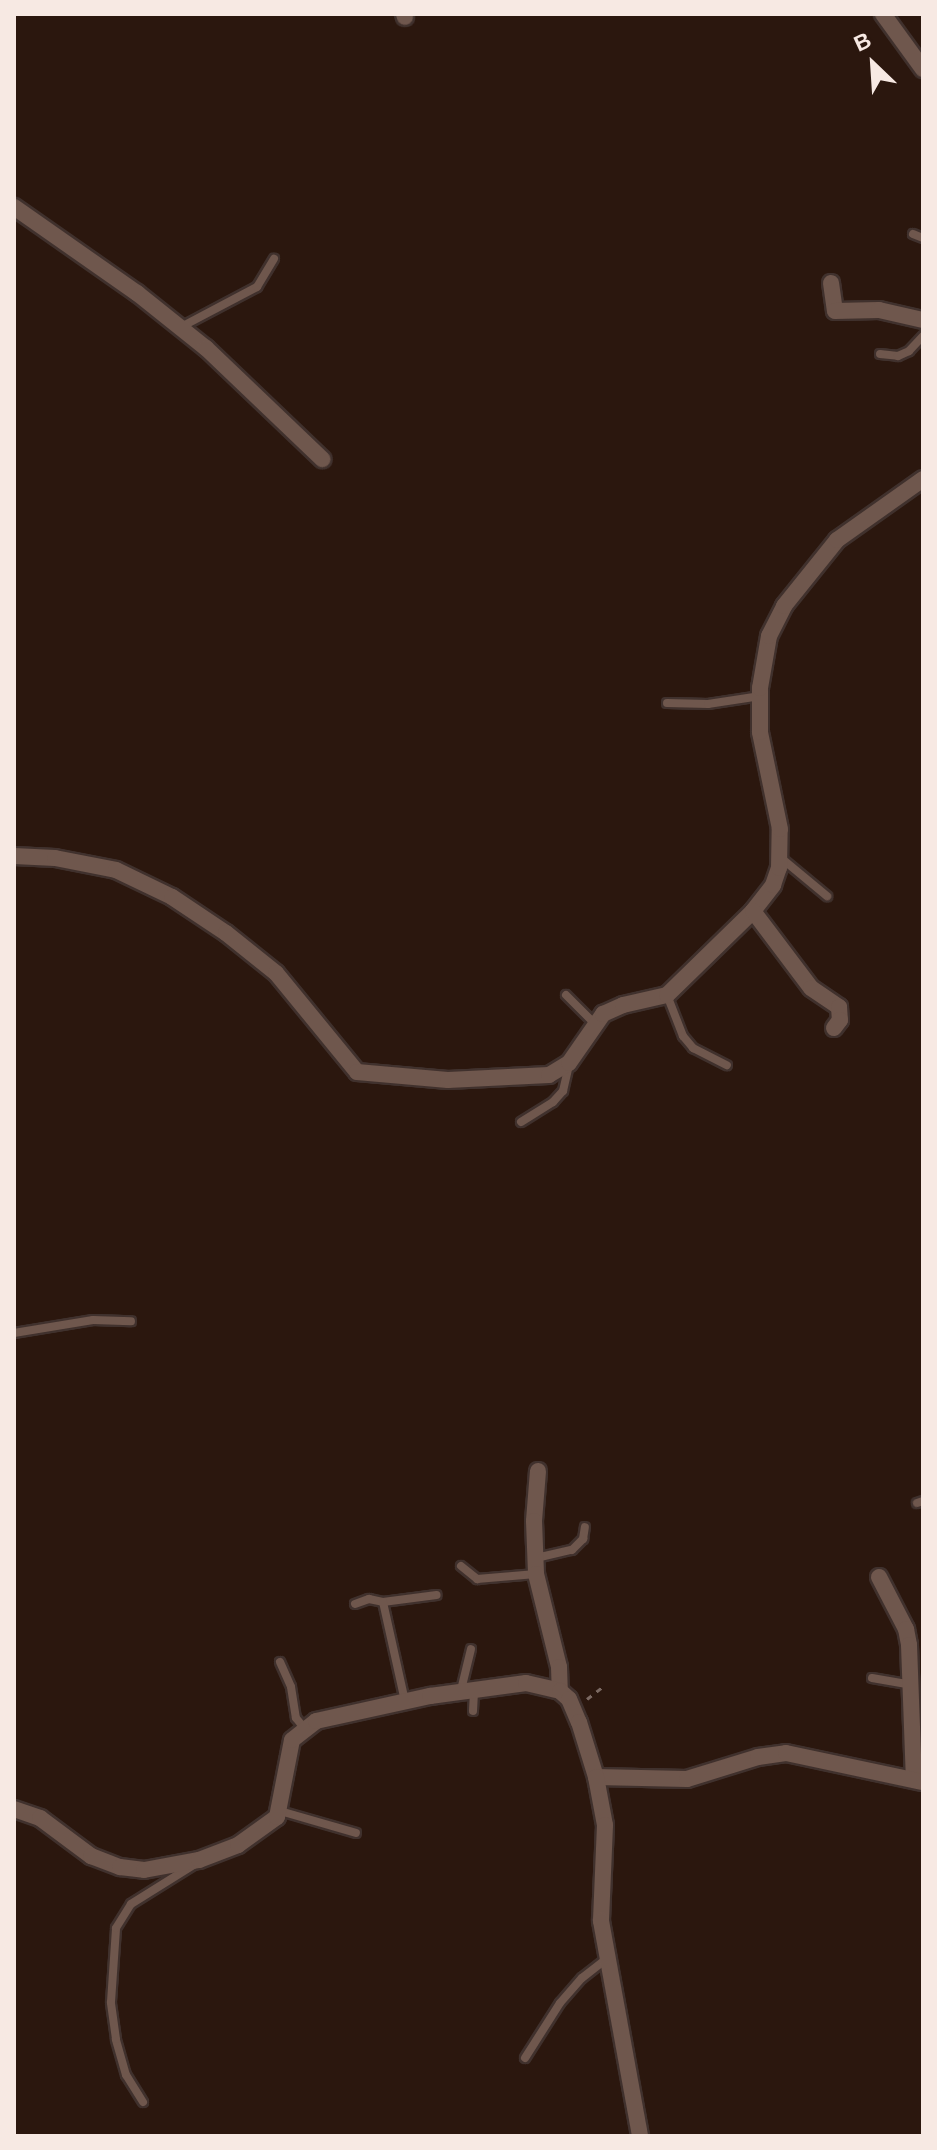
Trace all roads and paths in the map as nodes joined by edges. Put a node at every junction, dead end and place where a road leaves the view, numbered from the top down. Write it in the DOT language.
graph roads {
  1 [pos="883,14"];
  2 [pos="923,69"];
  3 [pos="14,207"];
  4 [pos="274,259"];
  5 [pos="831,283"];
  6 [pos="923,320"];
  7 [pos="180,327"];
  8 [pos="923,336"];
  9 [pos="880,354"];
  10 [pos="322,459"];
  11 [pos="923,479"];
  12 [pos="760,696"];
  13 [pos="667,703"];
  14 [pos="14,856"];
  15 [pos="780,858"];
  16 [pos="827,896"];
  17 [pos="753,911"];
  18 [pos="566,995"];
  19 [pos="667,995"];
  20 [pos="594,1023"];
  21 [pos="834,1028"];
  22 [pos="569,1063"];
  23 [pos="727,1065"];
  24 [pos="521,1122"];
  25 [pos="131,1321"];
  26 [pos="14,1333"];
  27 [pos="538,1471"];
  28 [pos="585,1527"];
  29 [pos="461,1566"];
  30 [pos="536,1566"];
  31 [pos="879,1577"];
  32 [pos="437,1595"];
  33 [pos="383,1602"];
  34 [pos="355,1604"];
  35 [pos="471,1649"];
  36 [pos="280,1662"];
  37 [pos="872,1678"];
  38 [pos="605,1685"];
  39 [pos="912,1685"];
  40 [pos="467,1691"];
  41 [pos="560,1691"];
  42 [pos="405,1701"];
  43 [pos="574,1708"];
  44 [pos="473,1711"];
  45 [pos="304,1728"];
  46 [pos="596,1777"];
  47 [pos="918,1781"];
  48 [pos="14,1809"];
  49 [pos="280,1811"];
  50 [pos="356,1833"];
  51 [pos="199,1860"];
  52 [pos="607,1958"];
  53 [pos="525,2058"];
  54 [pos="143,2102"];
  55 [pos="640,2136"];
  1 -- 2 [label="street"];
  3 -- 7 [label="street"];
  4 -- 7 [label="lane"];
  5 -- 6 [label="street"];
  7 -- 10 [label="street"];
  8 -- 9 [label="lane"];
  11 -- 12 [label="street"];
  12 -- 13 [label="lane"];
  12 -- 15 [label="street"];
  14 -- 22 [label="street"];
  15 -- 16 [label="lane"];
  15 -- 17 [label="street"];
  17 -- 19 [label="street"];
  17 -- 21 [label="street"];
  18 -- 20 [label="lane"];
  19 -- 20 [label="street"];
  19 -- 23 [label="lane"];
  20 -- 22 [label="street"];
  22 -- 24 [label="lane"];
  25 -- 26 [label="lane"];
  27 -- 30 [label="street"];
  28 -- 30 [label="lane"];
  29 -- 30 [label="lane"];
  30 -- 41 [label="street"];
  31 -- 39 [label="street"];
  32 -- 33 [label="lane"];
  33 -- 34 [label="lane"];
  33 -- 42 [label="lane"];
  35 -- 40 [label="lane"];
  36 -- 45 [label="lane"];
  37 -- 39 [label="lane"];
  38 -- 43 [label="path"];
  39 -- 47 [label="street"];
  40 -- 41 [label="street"];
  40 -- 42 [label="street"];
  40 -- 44 [label="lane"];
  41 -- 43 [label="street"];
  42 -- 45 [label="street"];
  43 -- 46 [label="street"];
  45 -- 49 [label="street"];
  46 -- 47 [label="street"];
  46 -- 52 [label="street"];
  48 -- 51 [label="street"];
  49 -- 50 [label="lane"];
  49 -- 51 [label="street"];
  51 -- 54 [label="lane"];
  52 -- 53 [label="lane"];
  52 -- 55 [label="street"];
}
